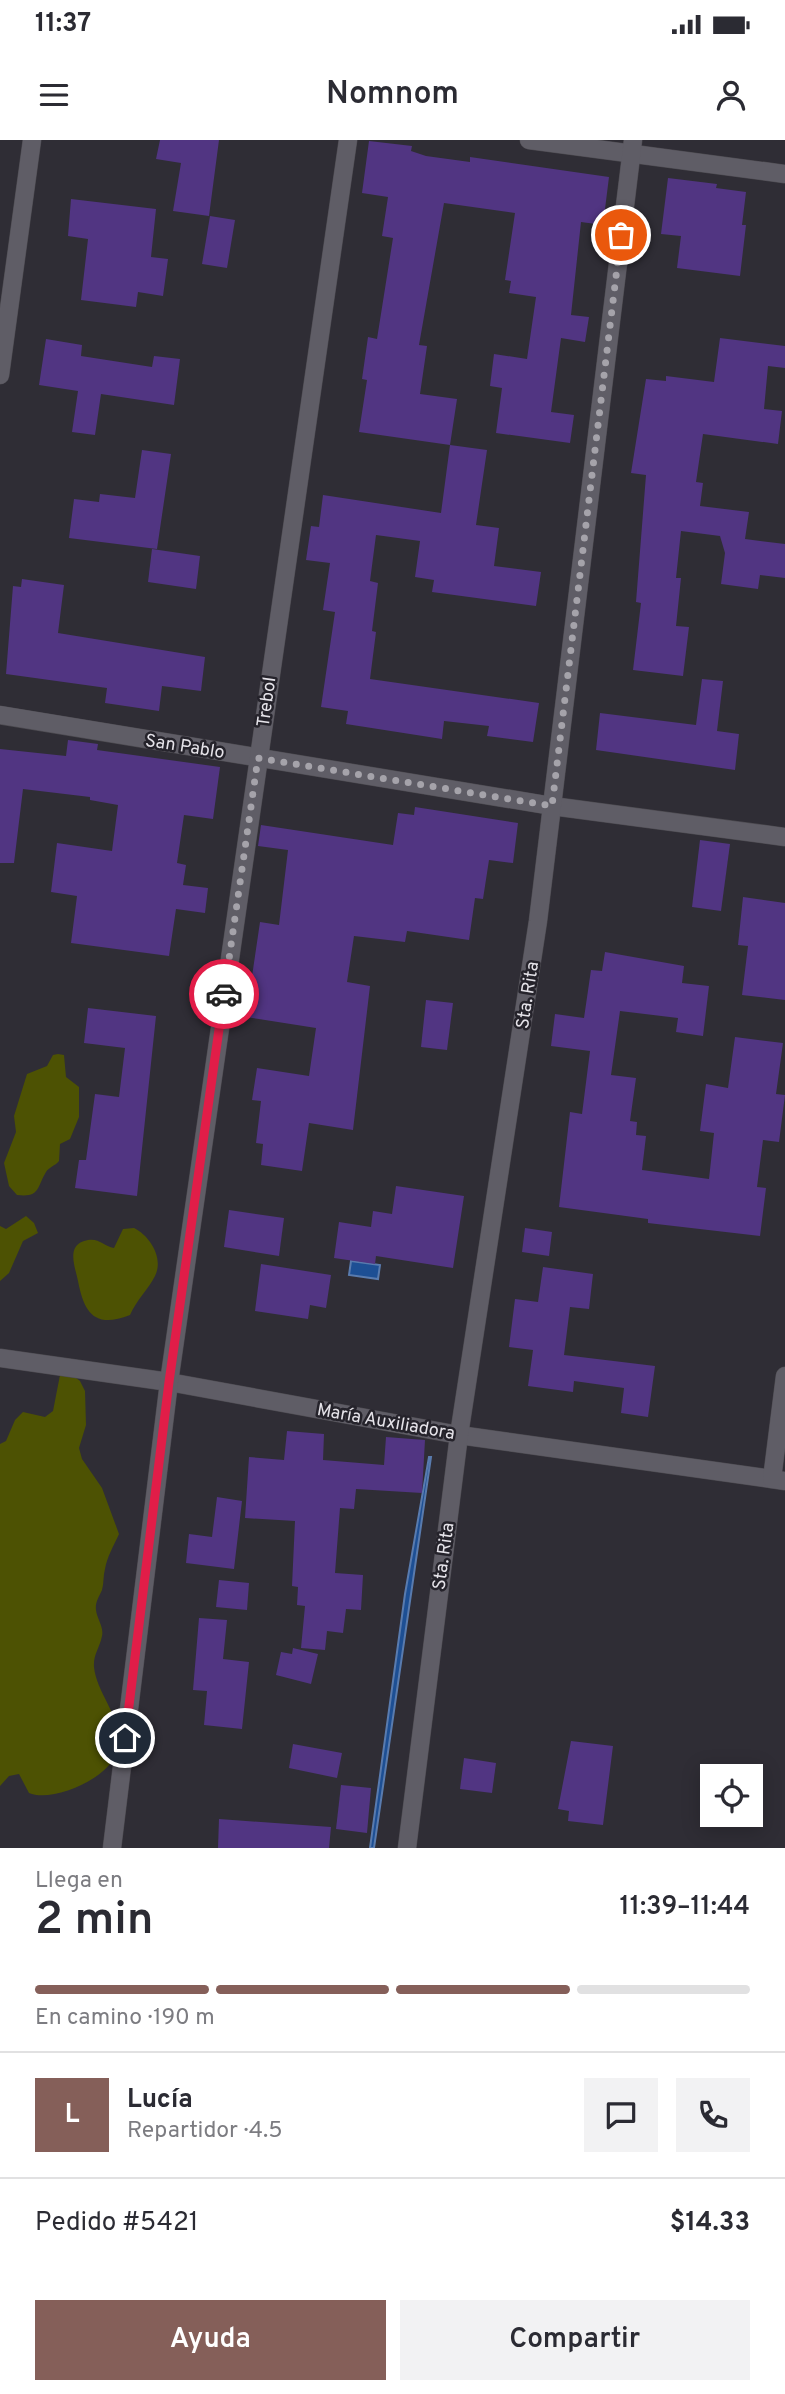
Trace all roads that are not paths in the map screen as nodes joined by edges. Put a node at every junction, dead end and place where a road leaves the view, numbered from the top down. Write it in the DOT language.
graph roads {
  1 [pos="32,140"];
  2 [pos="348,140"];
  3 [pos="529,140"];
  4 [pos="632,147"];
  5 [pos="785,174"];
  6 [pos="0,374"];
  7 [pos="0,715"];
  8 [pos="258,758"];
  9 [pos="552,806"];
  10 [pos="785,837"];
  11 [pos="0,1358"];
  12 [pos="785,1376"];
  13 [pos="169,1382"];
  14 [pos="459,1435"];
  15 [pos="779,1480"];
  16 [pos="111,1848"];
  17 [pos="407,1848"];
  1 -- 6 [label="street"];
  2 -- 8 [label="street, Trebol"];
  3 -- 4 [label="street"];
  4 -- 5 [label="street"];
  4 -- 9 [label="street, Sta. Rita"];
  7 -- 8 [label="street, San Pablo"];
  8 -- 9 [label="street, San Pablo"];
  8 -- 13 [label="street, Trebol"];
  9 -- 10 [label="street, San Pablo"];
  9 -- 14 [label="street, Sta. Rita"];
  11 -- 13 [label="street, María Auxiliadora"];
  12 -- 15 [label="street"];
  13 -- 14 [label="street, María Auxiliadora"];
  13 -- 16 [label="street, Trebol"];
  14 -- 15 [label="street, María Auxiliadora"];
  14 -- 17 [label="street, Sta. Rita"];
}
